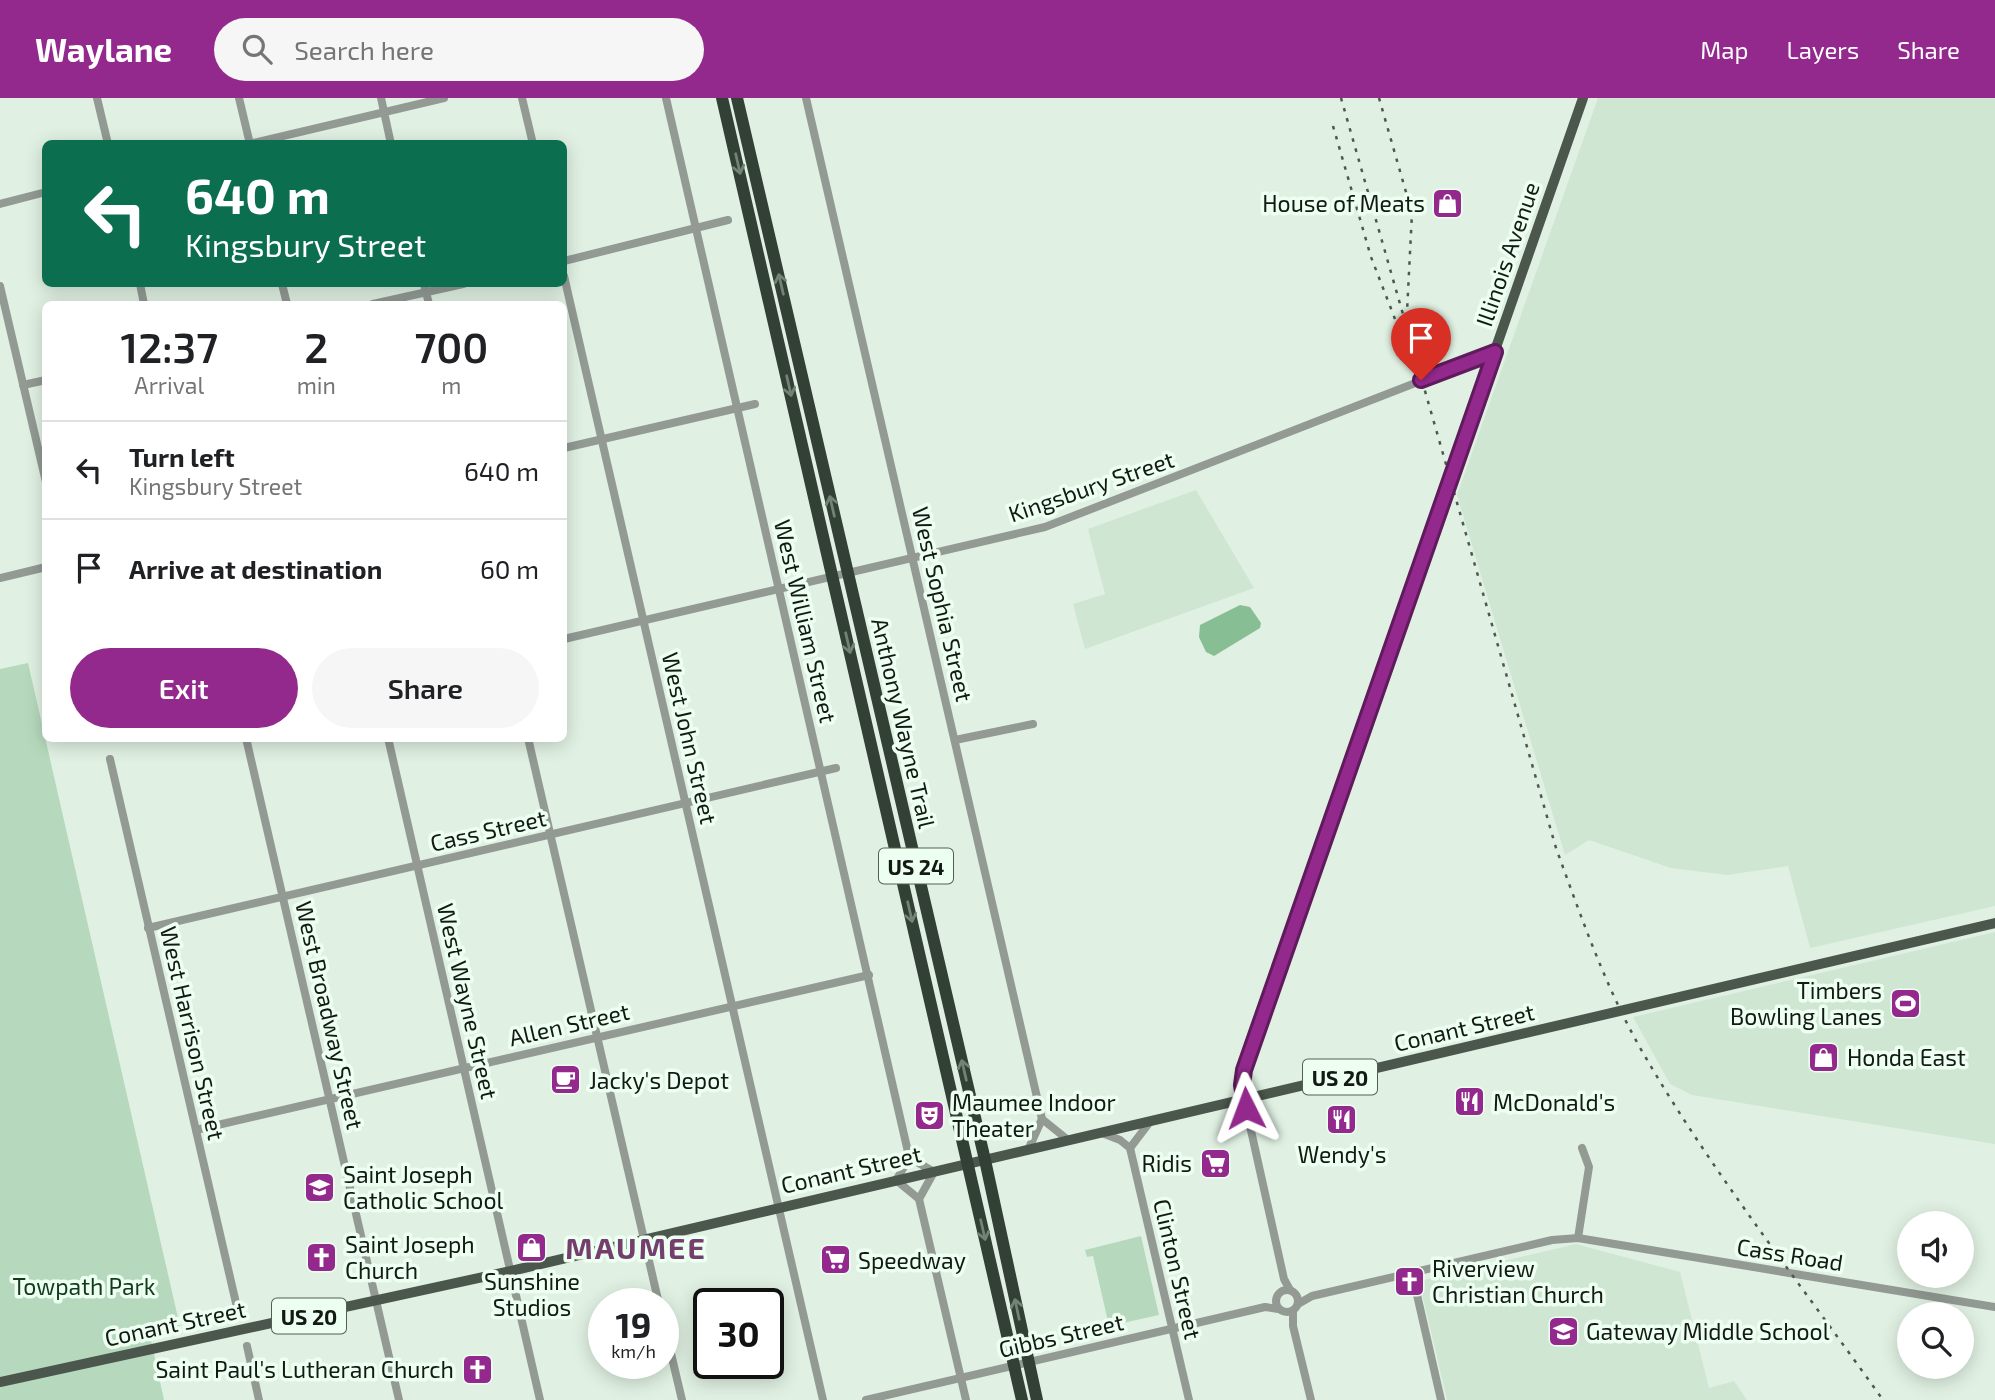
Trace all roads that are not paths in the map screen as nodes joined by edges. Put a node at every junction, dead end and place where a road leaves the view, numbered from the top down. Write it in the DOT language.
graph roads {
  1 [pos="97,98"];
  2 [pos="239,98"];
  3 [pos="381,98"];
  4 [pos="444,98"];
  5 [pos="522,98"];
  6 [pos="666,98"];
  7 [pos="722,98"];
  8 [pos="737,98"];
  9 [pos="806,98"];
  10 [pos="1583,98"];
  11 [pos="384,112"];
  12 [pos="107,140"];
  13 [pos="249,140"];
  14 [pos="263,140"];
  15 [pos="390,140"];
  16 [pos="532,140"];
  17 [pos="42,193"];
  18 [pos="0,204"];
  19 [pos="728,220"];
  20 [pos="696,228"];
  21 [pos="567,260"];
  22 [pos="0,286"];
  23 [pos="566,287"];
  24 [pos="425,288"];
  25 [pos="383,301"];
  26 [pos="1495,352"];
  27 [pos="42,381"];
  28 [pos="23,385"];
  29 [pos="755,404"];
  30 [pos="738,408"];
  31 [pos="601,439"];
  32 [pos="567,447"];
  33 [pos="42,465"];
  34 [pos="913,557"];
  35 [pos="42,568"];
  36 [pos="848,573"];
  37 [pos="833,576"];
  38 [pos="0,578"];
  39 [pos="779,589"];
  40 [pos="643,620"];
  41 [pos="567,638"];
  42 [pos="1032,724"];
  43 [pos="955,740"];
  44 [pos="247,742"];
  45 [pos="389,742"];
  46 [pos="529,742"];
  47 [pos="110,759"];
  48 [pos="836,768"];
  49 [pos="821,772"];
  50 [pos="686,804"];
  51 [pos="550,835"];
  52 [pos="417,866"];
  53 [pos="282,897"];
  54 [pos="1995,923"];
  55 [pos="148,928"];
  56 [pos="869,975"];
  57 [pos="733,1006"];
  58 [pos="598,1037"];
  59 [pos="464,1068"];
  60 [pos="330,1099"];
  61 [pos="1244,1099"];
  62 [pos="1042,1119"];
  63 [pos="1150,1121"];
  64 [pos="196,1130"];
  65 [pos="1101,1133"];
  66 [pos="1068,1140"];
  67 [pos="1130,1148"];
  68 [pos="1582,1148"];
  69 [pos="1028,1150"];
  70 [pos="908,1152"];
  71 [pos="985,1160"];
  72 [pos="969,1164"];
  73 [pos="934,1172"];
  74 [pos="896,1180"];
  75 [pos="919,1199"];
  76 [pos="779,1208"];
  77 [pos="1578,1238"];
  78 [pos="644,1239"];
  79 [pos="511,1271"];
  80 [pos="1412,1273"];
  81 [pos="655,1288"];
  82 [pos="1285,1293"];
  83 [pos="1312,1296"];
  84 [pos="376,1301"];
  85 [pos="1265,1307"];
  86 [pos="1995,1307"];
  87 [pos="1289,1309"];
  88 [pos="239,1316"];
  89 [pos="1173,1329"];
  90 [pos="247,1346"];
  91 [pos="1029,1363"];
  92 [pos="1014,1366"];
  93 [pos="960,1378"];
  94 [pos="677,1379"];
  95 [pos="0,1382"];
  96 [pos="258,1400"];
  97 [pos="399,1400"];
  98 [pos="540,1400"];
  99 [pos="682,1400"];
  100 [pos="823,1400"];
  101 [pos="866,1400"];
  102 [pos="965,1400"];
  103 [pos="1021,1400"];
  104 [pos="1037,1400"];
  105 [pos="1189,1400"];
  106 [pos="1311,1400"];
  107 [pos="1441,1400"];
  1 -- 12 [label="street"];
  2 -- 13 [label="street"];
  3 -- 11 [label="street"];
  4 -- 11 [label="street"];
  5 -- 16 [label="street"];
  6 -- 20 [label="street, West William Street"];
  7 -- 37 [label="highway, Anthony Wayne Trail / US 24, one-way"];
  36 -- 8 [label="highway, Anthony Wayne Trail / US 24, one-way"];
  9 -- 34 [label="street, West Sophia Street"];
  10 -- 26 [label="main road, Illinois Avenue"];
  11 -- 14 [label="street"];
  11 -- 15 [label="street"];
  17 -- 18 [label="street"];
  19 -- 20 [label="street"];
  20 -- 21 [label="street"];
  20 -- 30 [label="street, West William Street"];
  22 -- 28 [label="street"];
  23 -- 31 [label="street, West John Street"];
  24 -- 25 [label="street"];
  26 -- 34 [label="street, Kingsbury Street"];
  26 -- 61 [label="main road, Illinois Avenue"];
  27 -- 28 [label="street"];
  28 -- 33 [label="street"];
  29 -- 30 [label="street"];
  30 -- 31 [label="street"];
  30 -- 39 [label="street, West William Street"];
  31 -- 32 [label="street"];
  31 -- 40 [label="street, West John Street"];
  34 -- 36 [label="street, Kingsbury Street"];
  34 -- 43 [label="street, West Sophia Street"];
  35 -- 38 [label="street"];
  36 -- 37 [label="street, Kingsbury Street"];
  71 -- 36 [label="highway, Anthony Wayne Trail / US 24, one-way"];
  37 -- 39 [label="street, Kingsbury Street"];
  37 -- 72 [label="highway, Anthony Wayne Trail / US 24, one-way"];
  39 -- 40 [label="street, Kingsbury Street"];
  39 -- 49 [label="street, West William Street"];
  40 -- 41 [label="street, Kingsbury Street"];
  40 -- 50 [label="street, West John Street"];
  42 -- 43 [label="street"];
  43 -- 62 [label="street, West Sophia Street"];
  44 -- 53 [label="street, West Broadway Street"];
  45 -- 52 [label="street, West Wayne Street"];
  46 -- 51 [label="street"];
  47 -- 55 [label="street, West Harrison Street"];
  48 -- 49 [label="street, Cass Street"];
  49 -- 50 [label="street, Cass Street"];
  49 -- 56 [label="street, West William Street"];
  50 -- 51 [label="street, Cass Street"];
  50 -- 57 [label="street, West John Street"];
  51 -- 52 [label="street, Cass Street"];
  51 -- 58 [label="street"];
  52 -- 53 [label="street, Cass Street"];
  52 -- 59 [label="street, West Wayne Street"];
  53 -- 55 [label="street, Cass Street"];
  53 -- 60 [label="street, West Broadway Street"];
  54 -- 61 [label="main road, Conant Street / US 20"];
  55 -- 64 [label="street, West Harrison Street"];
  56 -- 57 [label="street, Allen Street"];
  56 -- 70 [label="street, West William Street"];
  57 -- 58 [label="street, Allen Street"];
  57 -- 76 [label="street, West John Street"];
  58 -- 59 [label="street, Allen Street"];
  58 -- 78 [label="street"];
  59 -- 60 [label="street, Allen Street"];
  59 -- 79 [label="street, West Wayne Street"];
  60 -- 64 [label="street, Allen Street"];
  60 -- 84 [label="street, West Broadway Street"];
  61 -- 63 [label="main road, Conant Street / US 20"];
  61 -- 82 [label="street"];
  62 -- 66 [label="street"];
  62 -- 69 [label="street"];
  63 -- 65 [label="main road, Conant Street / US 20"];
  63 -- 67 [label="street"];
  64 -- 88 [label="street, West Harrison Street"];
  65 -- 66 [label="main road, Conant Street / US 20"];
  65 -- 67 [label="street"];
  66 -- 69 [label="main road, Conant Street / US 20"];
  67 -- 89 [label="street, Clinton Street"];
  68 -- 77 [label="street"];
  69 -- 71 [label="main road, Conant Street / US 20"];
  70 -- 73 [label="street"];
  70 -- 74 [label="street"];
  71 -- 72 [label="main road, Conant Street / US 20"];
  91 -- 71 [label="highway, Anthony Wayne Trail / US 24, one-way"];
  72 -- 73 [label="main road, Conant Street / US 20"];
  72 -- 92 [label="highway, Anthony Wayne Trail / US 24, one-way"];
  73 -- 74 [label="main road, Conant Street / US 20"];
  73 -- 75 [label="street"];
  74 -- 75 [label="street"];
  74 -- 76 [label="main road, Conant Street / US 20"];
  75 -- 93 [label="street"];
  76 -- 78 [label="main road, Conant Street / US 20"];
  76 -- 100 [label="street, West John Street"];
  77 -- 80 [label="street"];
  77 -- 86 [label="street, Cass Road"];
  78 -- 79 [label="main road, Conant Street / US 20"];
  78 -- 81 [label="street"];
  79 -- 84 [label="main road, Conant Street / US 20"];
  79 -- 98 [label="street, West Wayne Street"];
  80 -- 83 [label="street"];
  80 -- 107 [label="street"];
  82 -- 83 [label="street"];
  82 -- 85 [label="street, Gibbs Street"];
  82 -- 87 [label="street"];
  82 -- 87 [label="street"];
  83 -- 87 [label="street"];
  84 -- 95 [label="main road, Conant Street / US 20"];
  84 -- 97 [label="street, West Broadway Street"];
  85 -- 87 [label="street, Gibbs Street"];
  85 -- 89 [label="street, Gibbs Street"];
  87 -- 106 [label="street"];
  89 -- 91 [label="street, Gibbs Street"];
  89 -- 105 [label="street, Clinton Street"];
  90 -- 96 [label="street"];
  91 -- 92 [label="street, Gibbs Street"];
  91 -- 104 [label="highway, Anthony Wayne Trail / US 24"];
  92 -- 93 [label="street, Gibbs Street"];
  92 -- 103 [label="highway, Anthony Wayne Trail / US 24"];
  93 -- 101 [label="street, Gibbs Street"];
  93 -- 102 [label="street"];
  94 -- 99 [label="street"];
}
